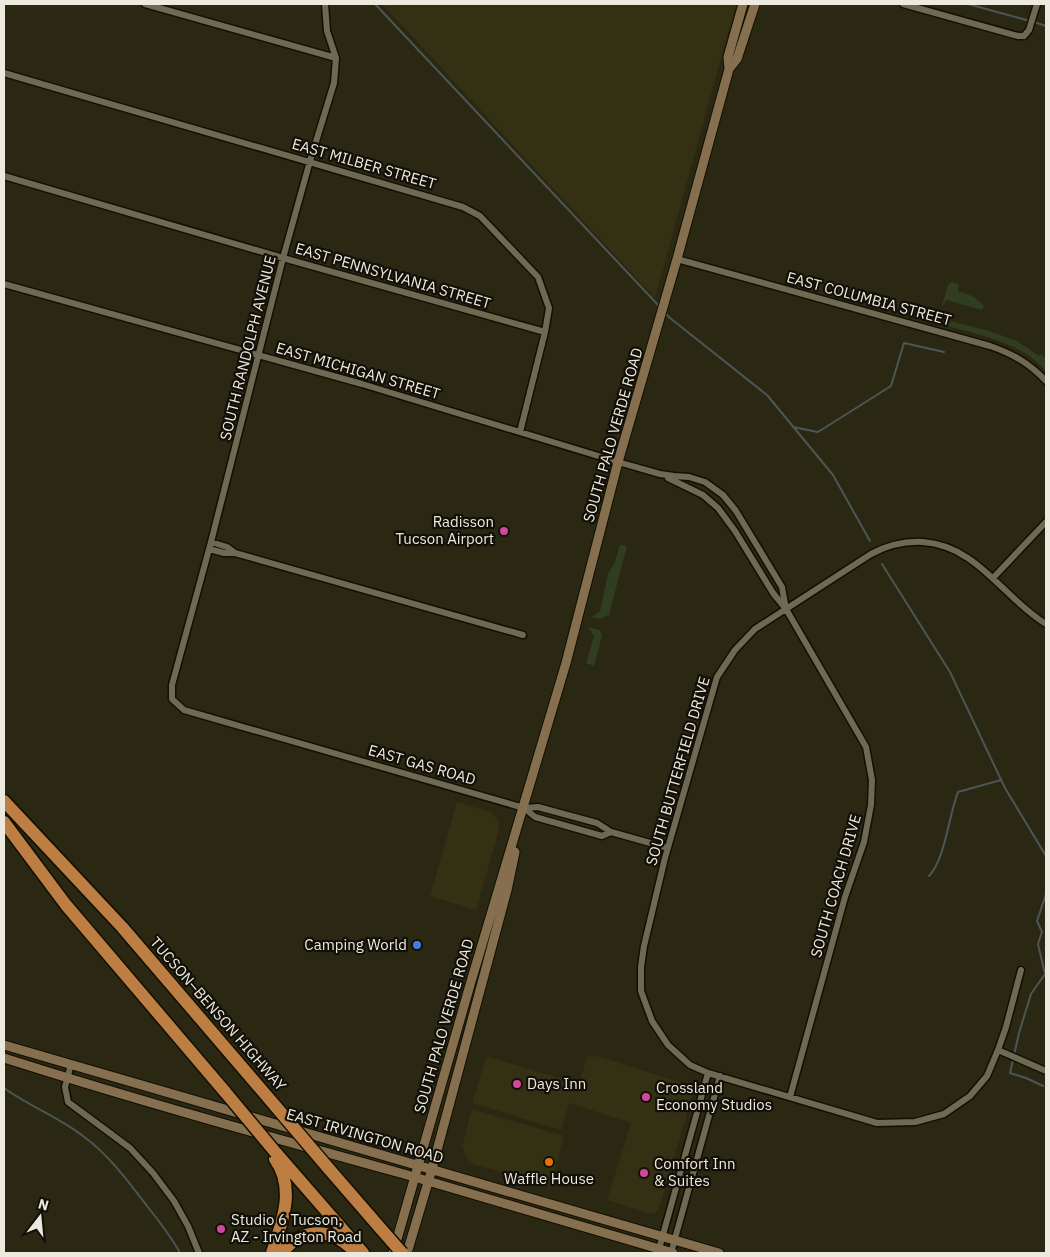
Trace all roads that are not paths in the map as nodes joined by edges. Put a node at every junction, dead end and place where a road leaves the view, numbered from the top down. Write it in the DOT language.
graph roads {
  1 [pos="145,4"];
  2 [pos="325,4"];
  3 [pos="743,4"];
  4 [pos="755,4"];
  5 [pos="903,4"];
  6 [pos="1037,4"];
  7 [pos="336,58"];
  8 [pos="729,69"];
  9 [pos="4,73"];
  10 [pos="310,161"];
  11 [pos="4,176"];
  12 [pos="284,258"];
  13 [pos="677,259"];
  14 [pos="4,284"];
  15 [pos="545,332"];
  16 [pos="259,355"];
  17 [pos="1046,382"];
  18 [pos="520,432"];
  19 [pos="618,462"];
  20 [pos="660,474"];
  21 [pos="723,495"];
  22 [pos="713,503"];
  23 [pos="1046,522"];
  24 [pos="210,546"];
  25 [pos="993,578"];
  26 [pos="786,609"];
  27 [pos="1046,624"];
  28 [pos="523,635"];
  29 [pos="172,698"];
  30 [pos="4,801"];
  31 [pos="524,808"];
  32 [pos="4,822"];
  33 [pos="611,832"];
  34 [pos="668,848"];
  35 [pos="490,918"];
  36 [pos="1021,970"];
  37 [pos="483,980"];
  38 [pos="4,1044"];
  39 [pos="998,1050"];
  40 [pos="4,1058"];
  41 [pos="71,1064"];
  42 [pos="1046,1071"];
  43 [pos="708,1073"];
  44 [pos="720,1076"];
  45 [pos="68,1078"];
  46 [pos="790,1097"];
  47 [pos="705,1129"];
  48 [pos="272,1152"];
  49 [pos="418,1166"];
  50 [pos="432,1169"];
  51 [pos="415,1178"];
  52 [pos="428,1182"];
  53 [pos="662,1238"];
  54 [pos="674,1241"];
  55 [pos="659,1249"];
  56 [pos="199,1253"];
  57 [pos="272,1253"];
  58 [pos="282,1253"];
  59 [pos="356,1253"];
  60 [pos="362,1253"];
  61 [pos="393,1253"];
  62 [pos="402,1253"];
  63 [pos="407,1253"];
  64 [pos="672,1253"];
  65 [pos="719,1253"];
  1 -- 7 [label="street"];
  2 -- 7 [label="street, SOUTH RANDOLPH AVENUE"];
  3 -- 8 [label="main road, SOUTH PALO VERDE ROAD"];
  4 -- 8 [label="main road, SOUTH PALO VERDE ROAD"];
  5 -- 6 [label="street"];
  7 -- 10 [label="street, SOUTH RANDOLPH AVENUE"];
  8 -- 13 [label="main road, SOUTH PALO VERDE ROAD"];
  9 -- 10 [label="street, EAST MILBER STREET"];
  10 -- 12 [label="street, SOUTH RANDOLPH AVENUE"];
  10 -- 15 [label="street, EAST MILBER STREET"];
  11 -- 12 [label="street, EAST PENNSYLVANIA STREET"];
  12 -- 15 [label="street, EAST PENNSYLVANIA STREET"];
  12 -- 16 [label="street, SOUTH RANDOLPH AVENUE"];
  13 -- 17 [label="street, EAST COLUMBIA STREET"];
  13 -- 19 [label="main road, SOUTH PALO VERDE ROAD"];
  14 -- 16 [label="street, EAST MICHIGAN STREET"];
  15 -- 18 [label="street, EAST MILBER STREET"];
  16 -- 18 [label="street, EAST MICHIGAN STREET"];
  16 -- 24 [label="street, SOUTH RANDOLPH AVENUE"];
  18 -- 19 [label="street, EAST MICHIGAN STREET"];
  19 -- 20 [label="street, SOUTH COACH DRIVE"];
  19 -- 31 [label="main road, SOUTH PALO VERDE ROAD"];
  20 -- 21 [label="street, SOUTH COACH DRIVE"];
  20 -- 22 [label="street, SOUTH COACH DRIVE"];
  21 -- 22 [label="street"];
  21 -- 26 [label="street, SOUTH COACH DRIVE"];
  22 -- 26 [label="street, SOUTH COACH DRIVE"];
  23 -- 25 [label="street"];
  24 -- 28 [label="street"];
  24 -- 29 [label="street, SOUTH RANDOLPH AVENUE"];
  25 -- 26 [label="street, SOUTH BUTTERFIELD DRIVE"];
  25 -- 27 [label="street"];
  26 -- 34 [label="street, SOUTH BUTTERFIELD DRIVE"];
  26 -- 46 [label="street, SOUTH COACH DRIVE"];
  29 -- 31 [label="street, EAST GAS ROAD"];
  30 -- 62 [label="highway, TUCSON–BENSON HIGHWAY, bridge"];
  31 -- 33 [label="street, EAST GAS ROAD"];
  31 -- 33 [label="street"];
  31 -- 35 [label="main road, SOUTH PALO VERDE ROAD"];
  31 -- 37 [label="main road, SOUTH PALO VERDE ROAD"];
  32 -- 48 [label="highway, bridge"];
  33 -- 34 [label="street, EAST GAS ROAD"];
  34 -- 43 [label="street, SOUTH BUTTERFIELD DRIVE"];
  35 -- 37 [label="main road"];
  35 -- 49 [label="main road, SOUTH PALO VERDE ROAD"];
  36 -- 39 [label="street, SOUTH BUTTERFIELD DRIVE"];
  37 -- 50 [label="main road, SOUTH PALO VERDE ROAD"];
  38 -- 41 [label="main road, EAST IRVINGTON ROAD"];
  39 -- 42 [label="street"];
  39 -- 46 [label="street, SOUTH BUTTERFIELD DRIVE"];
  40 -- 45 [label="main road, EAST IRVINGTON ROAD"];
  41 -- 45 [label="street"];
  41 -- 49 [label="main road, EAST IRVINGTON ROAD"];
  43 -- 44 [label="street, SOUTH BUTTERFIELD DRIVE"];
  43 -- 47 [label="street"];
  43 -- 53 [label="street"];
  44 -- 46 [label="street, SOUTH BUTTERFIELD DRIVE"];
  44 -- 47 [label="street"];
  45 -- 51 [label="main road, EAST IRVINGTON ROAD"];
  45 -- 56 [label="street"];
  47 -- 54 [label="street"];
  48 -- 57 [label="highway"];
  48 -- 60 [label="highway"];
  49 -- 50 [label="main road, EAST IRVINGTON ROAD"];
  49 -- 51 [label="main road, SOUTH PALO VERDE ROAD"];
  50 -- 52 [label="main road, SOUTH PALO VERDE ROAD"];
  50 -- 53 [label="main road, EAST IRVINGTON ROAD"];
  51 -- 52 [label="main road, EAST IRVINGTON ROAD"];
  51 -- 61 [label="main road, SOUTH PALO VERDE ROAD"];
  52 -- 55 [label="main road, EAST IRVINGTON ROAD"];
  52 -- 63 [label="main road, SOUTH PALO VERDE ROAD"];
  53 -- 54 [label="main road, EAST IRVINGTON ROAD"];
  53 -- 55 [label="street"];
  54 -- 64 [label="street"];
  54 -- 65 [label="main road, EAST IRVINGTON ROAD"];
  55 -- 64 [label="main road, EAST IRVINGTON ROAD"];
  58 -- 59 [label="highway"];
}
